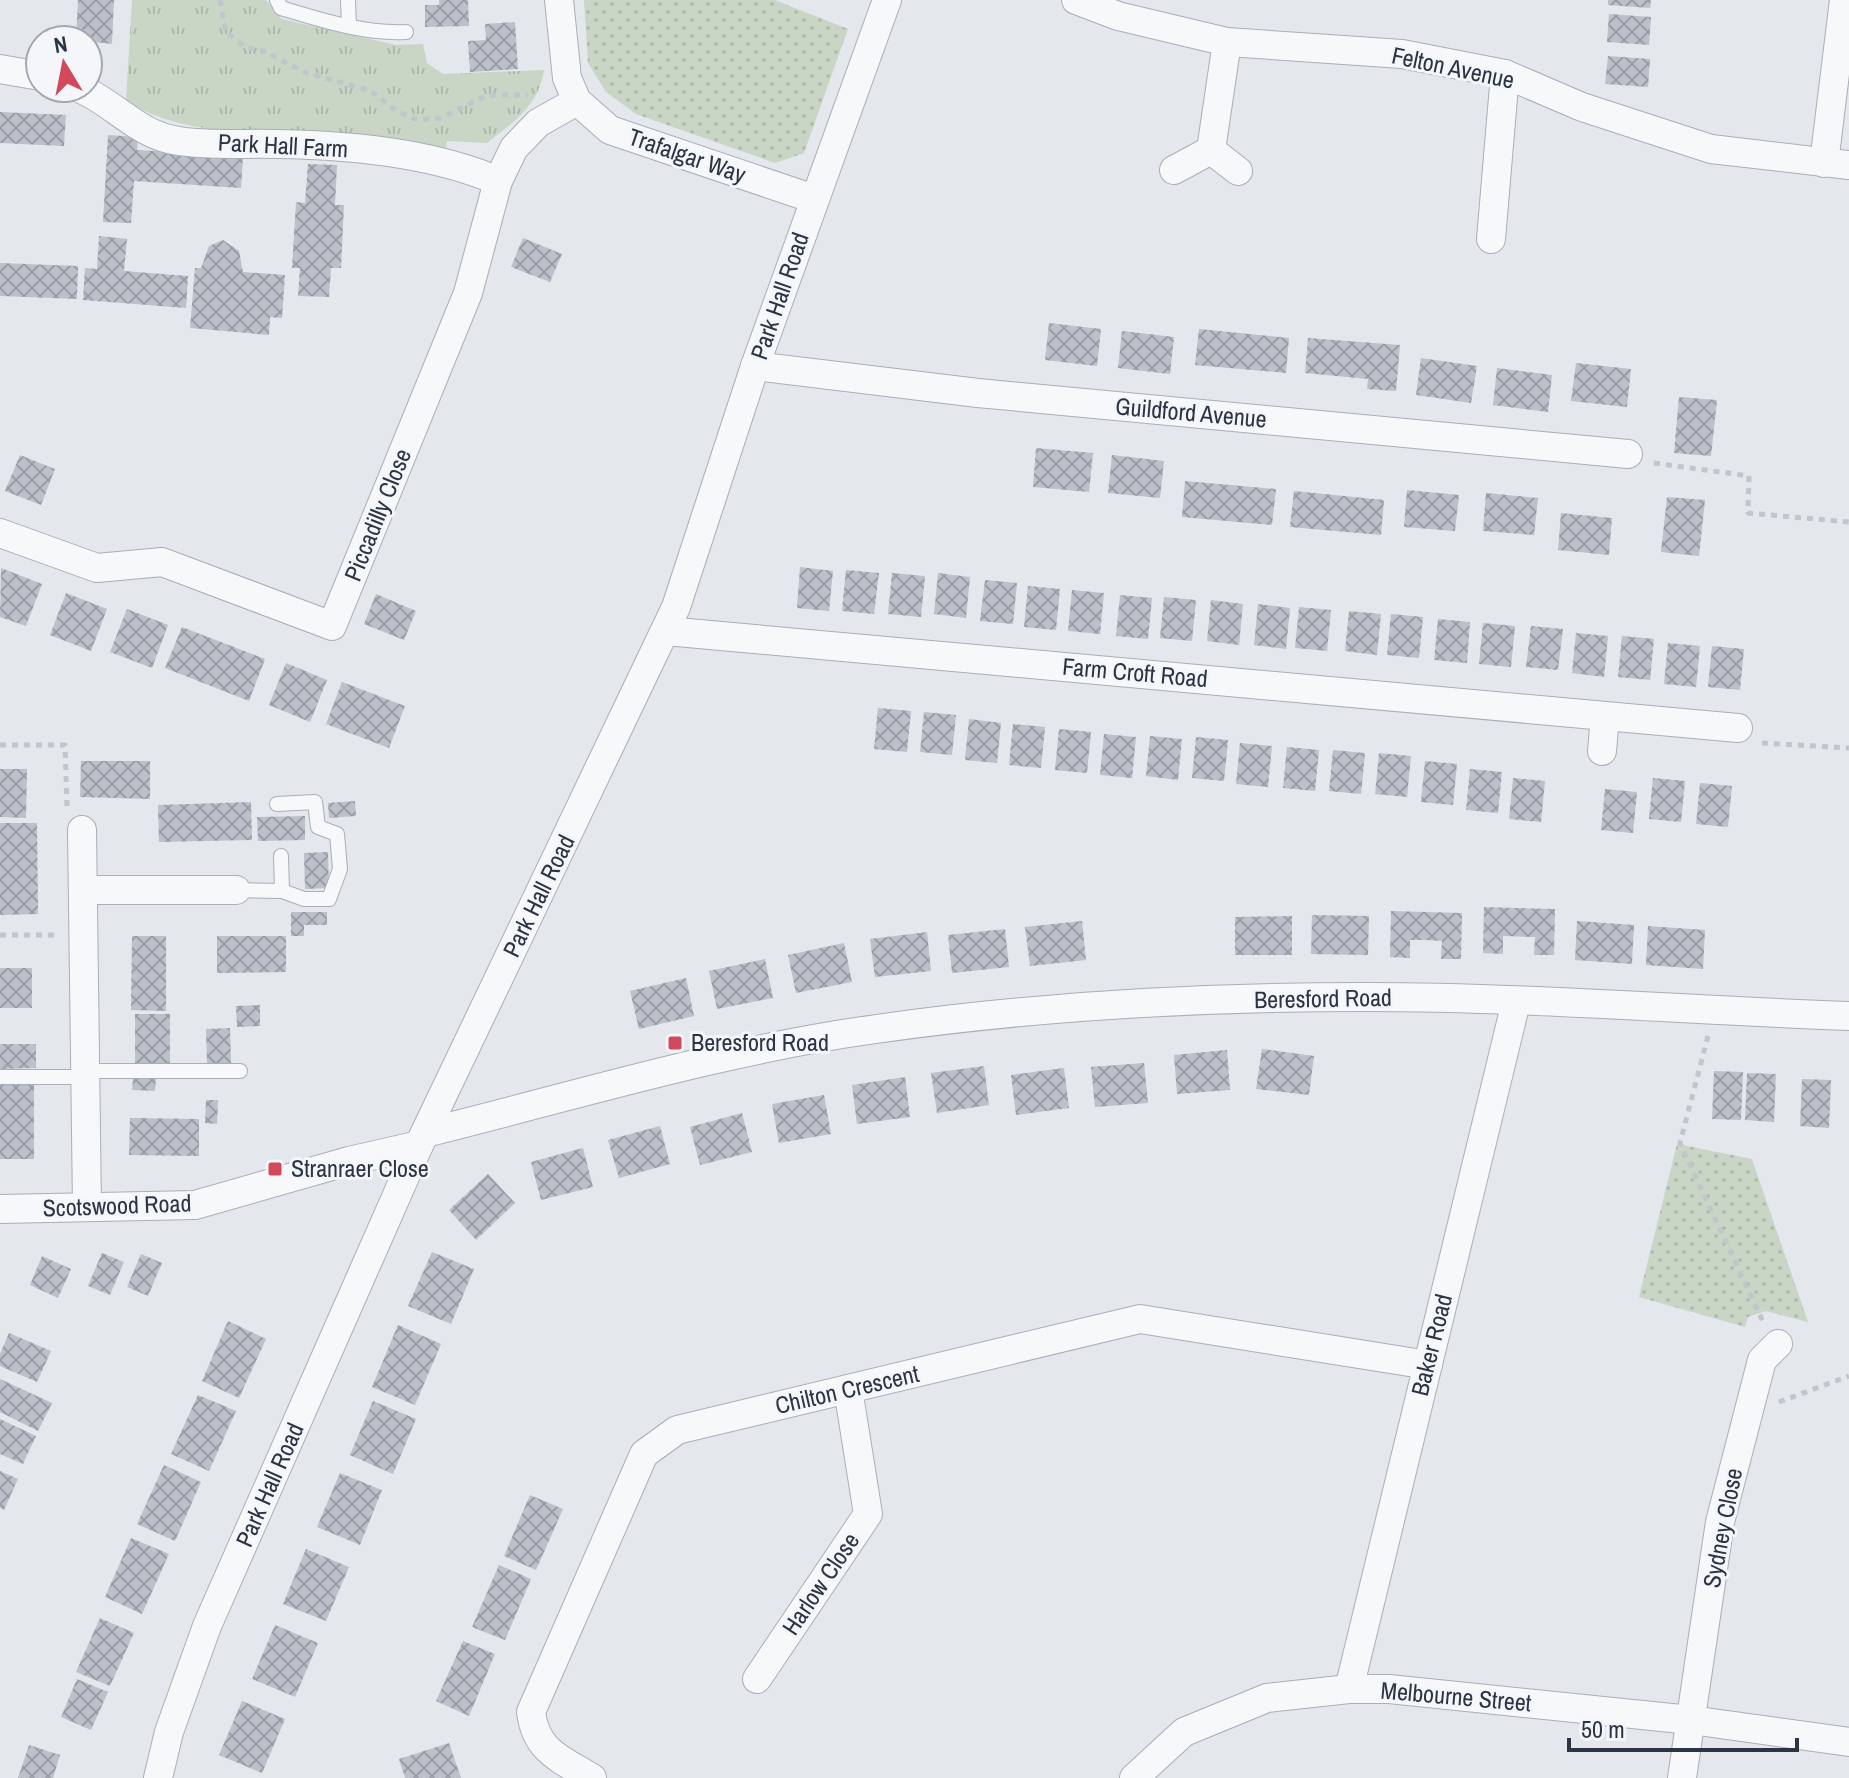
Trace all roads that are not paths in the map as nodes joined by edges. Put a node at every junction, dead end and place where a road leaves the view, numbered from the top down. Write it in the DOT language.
graph roads {
  1 [pos="277,0"];
  2 [pos="348,0"];
  3 [pos="559,0"];
  4 [pos="887,0"];
  5 [pos="1076,0"];
  6 [pos="1844,0"];
  7 [pos="349,26"];
  8 [pos="406,32"];
  9 [pos="1227,42"];
  10 [pos="0,69"];
  11 [pos="24,73"];
  12 [pos="1505,74"];
  13 [pos="104,101"];
  14 [pos="577,101"];
  15 [pos="1211,150"];
  16 [pos="1837,164"];
  17 [pos="1174,170"];
  18 [pos="1238,171"];
  19 [pos="498,181"];
  20 [pos="814,199"];
  21 [pos="1491,239"];
  22 [pos="755,366"];
  23 [pos="1628,454"];
  24 [pos="0,533"];
  25 [pos="666,631"];
  26 [pos="1605,716"];
  27 [pos="1738,728"];
  28 [pos="1602,751"];
  29 [pos="277,804"];
  30 [pos="82,830"];
  31 [pos="281,856"];
  32 [pos="84,890"];
  33 [pos="236,890"];
  34 [pos="282,891"];
  35 [pos="1516,1002"];
  36 [pos="1849,1016"];
  37 [pos="240,1071"];
  38 [pos="85,1074"];
  39 [pos="0,1077"];
  40 [pos="422,1139"];
  41 [pos="87,1207"];
  42 [pos="0,1209"];
  43 [pos="1778,1344"];
  44 [pos="1428,1365"];
  45 [pos="848,1389"];
  46 [pos="757,1679"];
  47 [pos="1349,1689"];
  48 [pos="1691,1720"];
  49 [pos="1849,1742"];
  50 [pos="158,1778"];
  51 [pos="592,1778"];
  52 [pos="1134,1778"];
  53 [pos="1682,1778"];
  1 -- 7 [label="lane"];
  2 -- 7 [label="lane"];
  3 -- 14 [label="street"];
  4 -- 20 [label="street, Park Hall Road"];
  5 -- 9 [label="street, Felton Avenue"];
  6 -- 16 [label="street, Felton Avenue"];
  7 -- 8 [label="lane"];
  9 -- 12 [label="street, Felton Avenue"];
  9 -- 15 [label="street"];
  10 -- 11 [label="street"];
  12 -- 16 [label="street, Felton Avenue"];
  12 -- 21 [label="street"];
  13 -- 19 [label="street, Park Hall Farm"];
  14 -- 19 [label="street, Piccadilly Close"];
  14 -- 20 [label="street, Trafalgar Way"];
  15 -- 17 [label="street"];
  15 -- 18 [label="street"];
  19 -- 24 [label="street, Piccadilly Close"];
  20 -- 22 [label="street, Park Hall Road"];
  22 -- 23 [label="street, Guildford Avenue"];
  22 -- 25 [label="street, Park Hall Road"];
  25 -- 26 [label="street, Farm Croft Road"];
  25 -- 40 [label="street, Park Hall Road"];
  26 -- 27 [label="street, Farm Croft Road"];
  26 -- 28 [label="street"];
  29 -- 34 [label="lane"];
  30 -- 32 [label="street"];
  31 -- 34 [label="lane"];
  32 -- 33 [label="street"];
  32 -- 38 [label="street"];
  33 -- 34 [label="lane"];
  35 -- 36 [label="street, Beresford Road"];
  35 -- 40 [label="street, Beresford Road"];
  35 -- 44 [label="street, Baker Road"];
  37 -- 38 [label="lane"];
  38 -- 39 [label="lane"];
  38 -- 41 [label="street"];
  40 -- 41 [label="street, Scotswood Road"];
  40 -- 50 [label="street, Park Hall Road"];
  41 -- 42 [label="street, Scotswood Road"];
  43 -- 48 [label="street, Sydney Close"];
  44 -- 45 [label="street, Chilton Crescent"];
  44 -- 47 [label="street, Baker Road"];
  45 -- 46 [label="street, Harlow Close"];
  45 -- 51 [label="street, Chilton Crescent"];
  47 -- 48 [label="street, Melbourne Street"];
  47 -- 52 [label="street, Melbourne Street"];
  48 -- 49 [label="street, Melbourne Street"];
  48 -- 53 [label="street, Sydney Close"];
}
